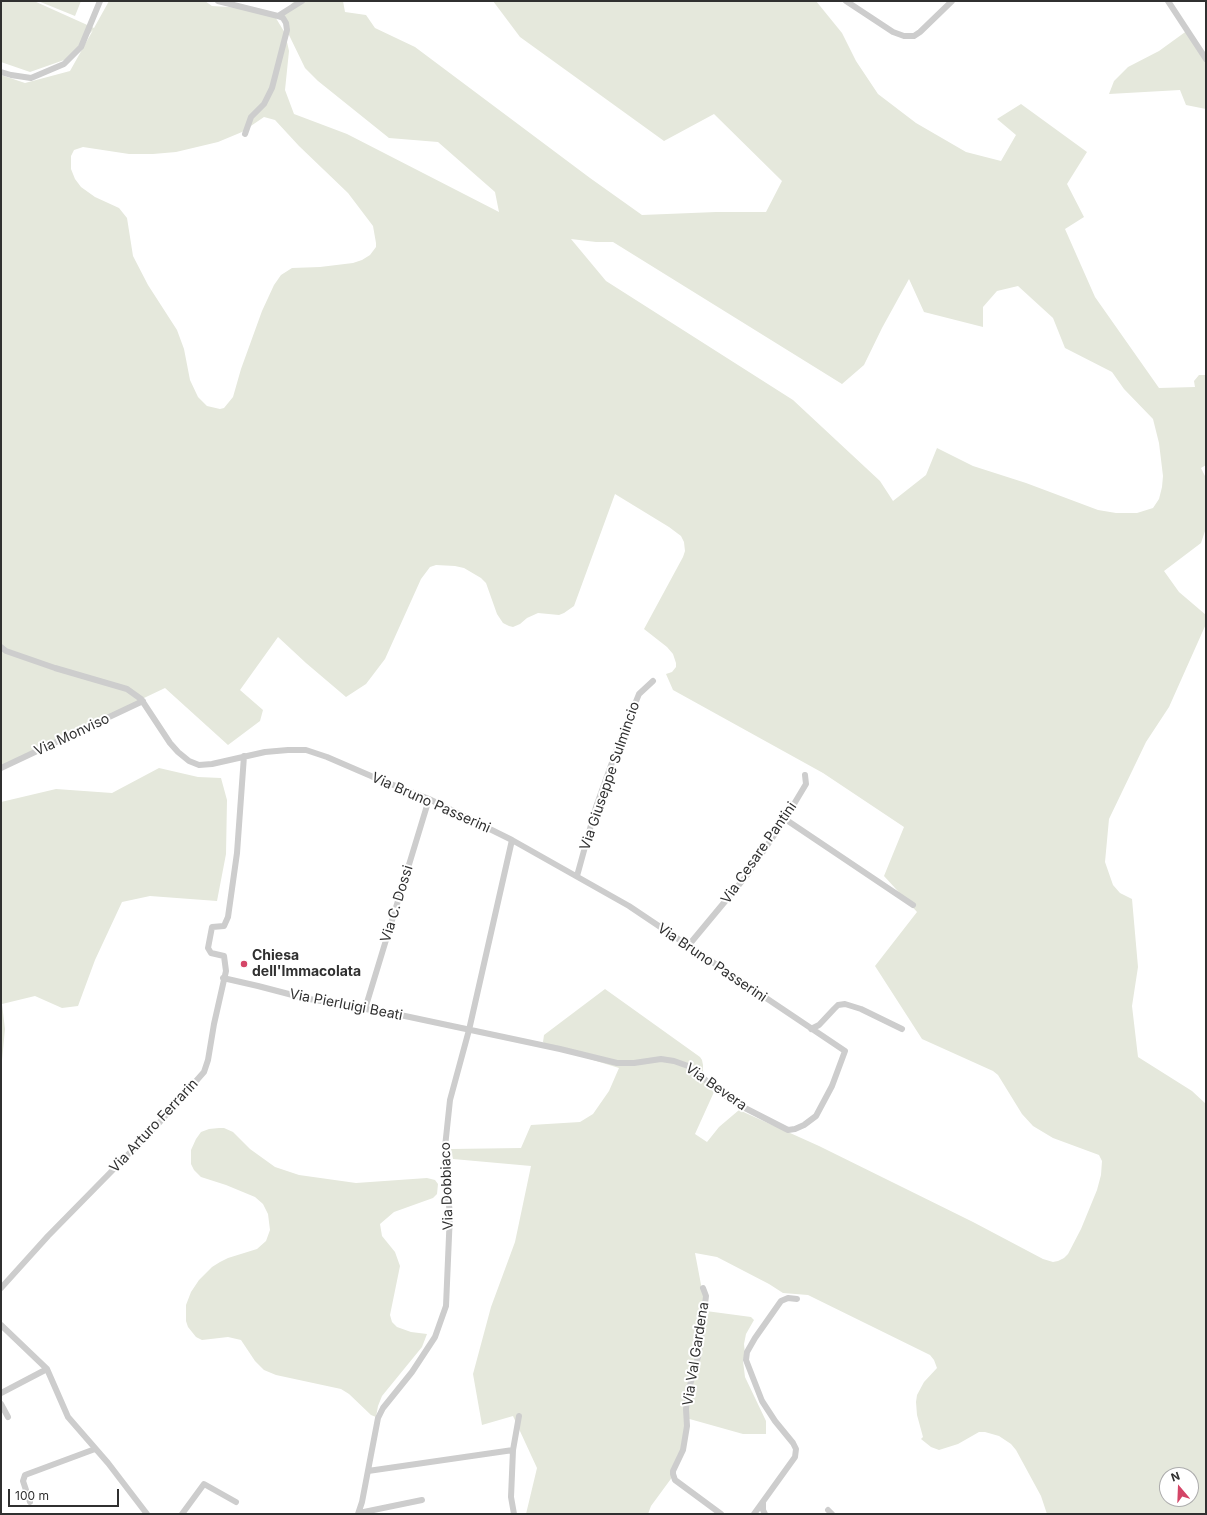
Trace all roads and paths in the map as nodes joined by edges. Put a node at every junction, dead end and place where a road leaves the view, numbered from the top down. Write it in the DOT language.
graph roads {
  1 [pos="100,1"];
  2 [pos="218,1"];
  3 [pos="302,1"];
  4 [pos="846,1"];
  5 [pos="952,1"];
  6 [pos="1168,1"];
  7 [pos="278,16"];
  8 [pos="1206,59"];
  9 [pos="1,72"];
  10 [pos="245,134"];
  11 [pos="1,647"];
  12 [pos="652,681"];
  13 [pos="143,702"];
  14 [pos="244,756"];
  15 [pos="1,768"];
  16 [pos="805,774"];
  17 [pos="429,799"];
  18 [pos="785,819"];
  19 [pos="512,840"];
  20 [pos="576,876"];
  21 [pos="913,904"];
  22 [pos="688,946"];
  23 [pos="223,978"];
  24 [pos="365,1009"];
  25 [pos="811,1029"];
  26 [pos="902,1029"];
  27 [pos="469,1030"];
  28 [pos="845,1052"];
  29 [pos="1,1288"];
  30 [pos="703,1288"];
  31 [pos="797,1300"];
  32 [pos="1,1325"];
  33 [pos="47,1369"];
  34 [pos="1,1393"];
  35 [pos="1,1404"];
  36 [pos="519,1416"];
  37 [pos="8,1417"];
  38 [pos="95,1449"];
  39 [pos="513,1450"];
  40 [pos="368,1471"];
  41 [pos="422,1500"];
  42 [pos="764,1500"];
  43 [pos="30,1502"];
  44 [pos="236,1502"];
  45 [pos="147,1514"];
  46 [pos="182,1514"];
  47 [pos="358,1514"];
  48 [pos="514,1514"];
  49 [pos="721,1514"];
  50 [pos="754,1514"];
  51 [pos="765,1514"];
  1 -- 9 [label="street"];
  2 -- 7 [label="street"];
  3 -- 7 [label="street"];
  4 -- 5 [label="street"];
  6 -- 8 [label="street"];
  7 -- 10 [label="street"];
  11 -- 13 [label="street, Via Bruno Passerini"];
  12 -- 20 [label="street, Via Giuseppe Sulmincio"];
  13 -- 14 [label="street, Via Bruno Passerini"];
  13 -- 15 [label="street, Via Monviso"];
  14 -- 17 [label="street, Via Bruno Passerini"];
  14 -- 23 [label="street, Via Arturo Ferrarin"];
  16 -- 18 [label="street, Via Cesare Pantini"];
  17 -- 19 [label="street, Via Bruno Passerini"];
  17 -- 24 [label="street, Via C. Dossi"];
  18 -- 21 [label="street"];
  18 -- 22 [label="street, Via Cesare Pantini"];
  19 -- 20 [label="street, Via Bruno Passerini"];
  19 -- 27 [label="street, Via Dobbiaco"];
  20 -- 22 [label="street, Via Bruno Passerini"];
  22 -- 25 [label="street, Via Bruno Passerini"];
  23 -- 24 [label="street, Via Pierluigi Beati"];
  23 -- 29 [label="street, Via Arturo Ferrarin"];
  24 -- 27 [label="street, Via Pierluigi Beati"];
  25 -- 26 [label="street"];
  25 -- 28 [label="street, Via Bruno Passerini"];
  27 -- 28 [label="street, Via Bevera"];
  27 -- 40 [label="street, Via Dobbiaco"];
  30 -- 49 [label="street, Via Val Gardena"];
  31 -- 42 [label="street"];
  32 -- 33 [label="street"];
  33 -- 34 [label="street"];
  33 -- 38 [label="street"];
  35 -- 37 [label="street"];
  36 -- 39 [label="street"];
  38 -- 43 [label="street"];
  38 -- 45 [label="street"];
  39 -- 40 [label="street"];
  39 -- 48 [label="street"];
  40 -- 47 [label="street, Via Dobbiaco"];
  41 -- 47 [label="street, Via Dobbiaco"];
  42 -- 50 [label="street"];
  42 -- 51 [label="street"];
  44 -- 46 [label="street"];
}
